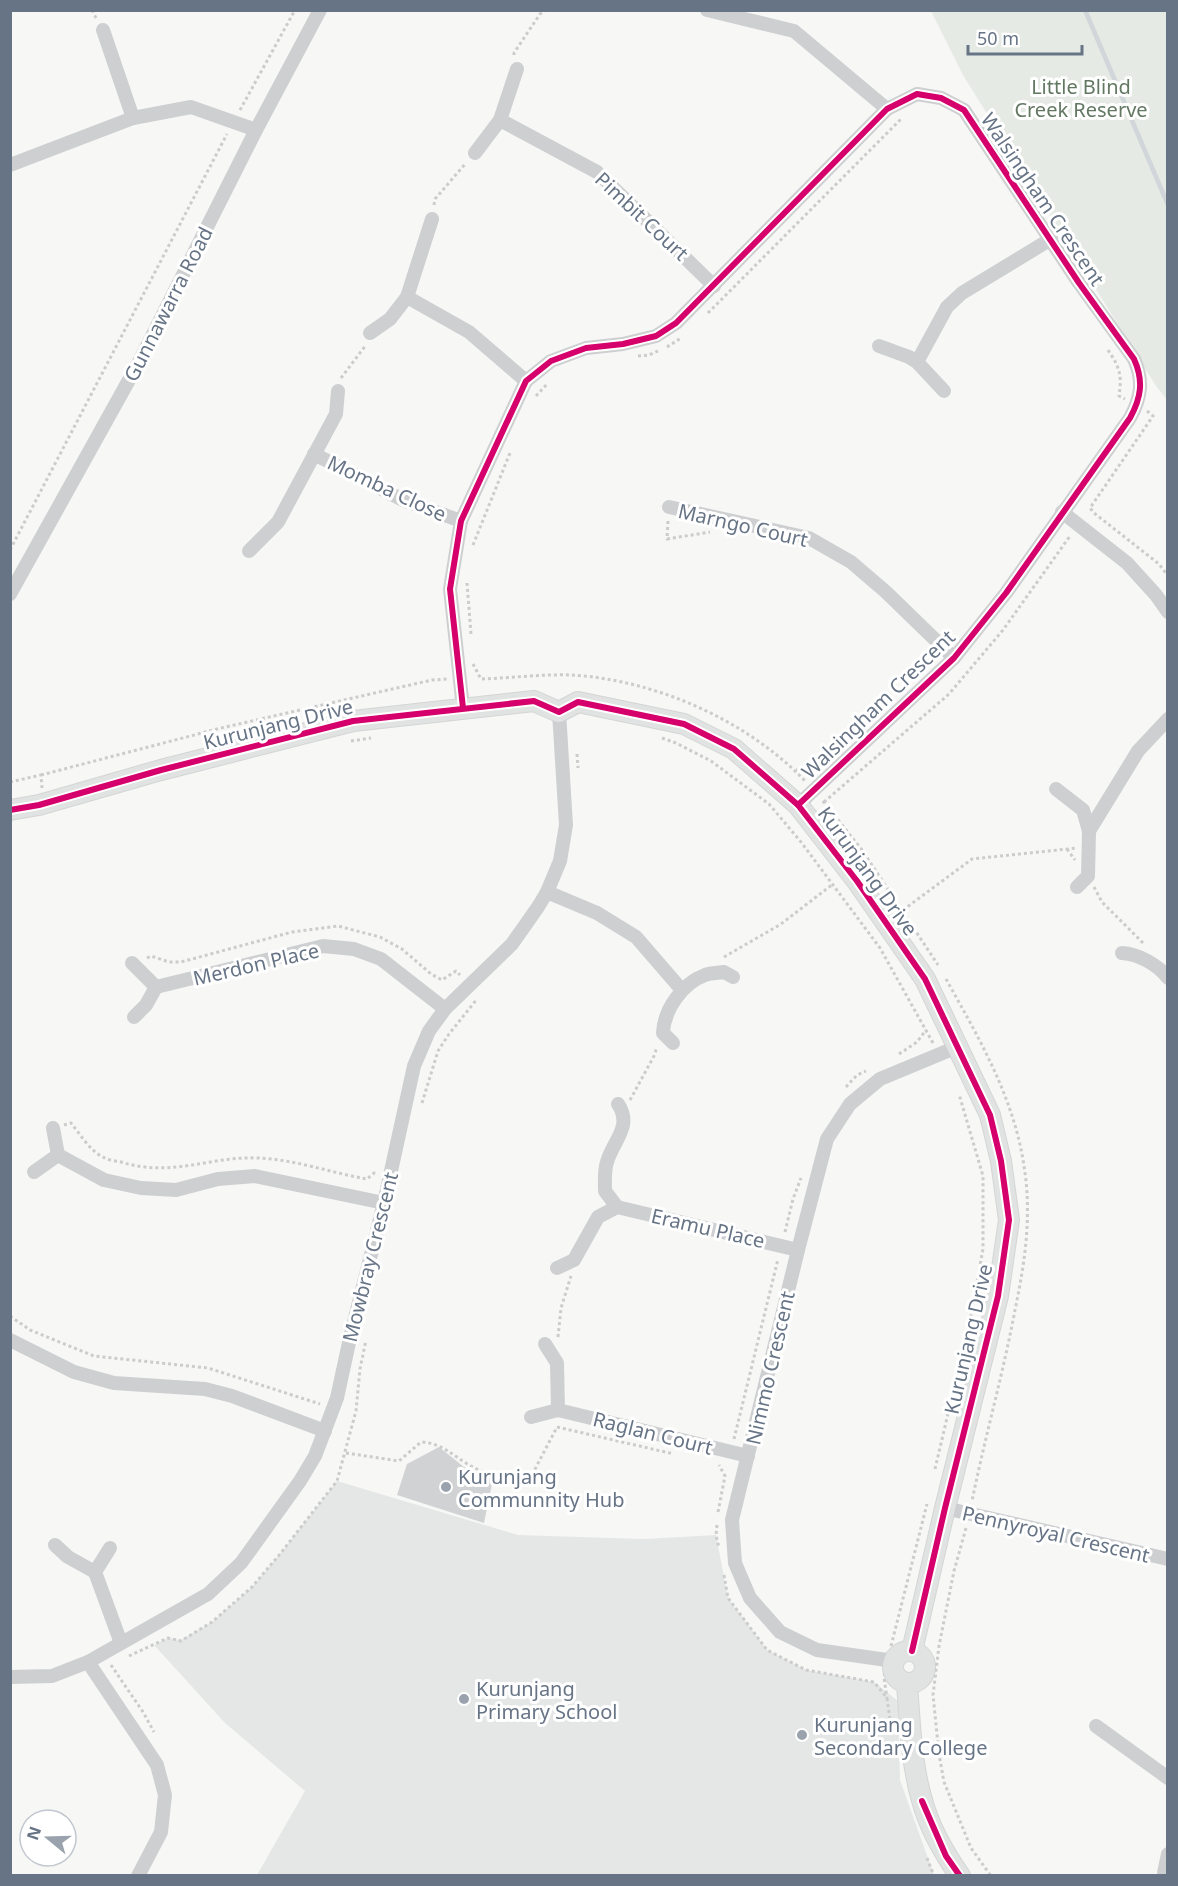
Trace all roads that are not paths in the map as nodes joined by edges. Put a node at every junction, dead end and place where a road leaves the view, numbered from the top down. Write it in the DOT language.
graph roads {
  1 [pos="320,10"];
  2 [pos="707,10"];
  3 [pos="103,30"];
  4 [pos="517,69"];
  5 [pos="887,110"];
  6 [pos="133,117"];
  7 [pos="500,120"];
  8 [pos="256,130"];
  9 [pos="475,153"];
  10 [pos="10,165"];
  11 [pos="432,219"];
  12 [pos="1051,239"];
  13 [pos="714,286"];
  14 [pos="407,297"];
  15 [pos="370,333"];
  16 [pos="879,346"];
  17 [pos="917,362"];
  18 [pos="526,381"];
  19 [pos="338,391"];
  20 [pos="944,391"];
  21 [pos="314,454"];
  22 [pos="669,507"];
  23 [pos="1062,513"];
  24 [pos="460,522"];
  25 [pos="249,551"];
  26 [pos="11,590"];
  27 [pos="1167,612"];
  28 [pos="954,658"];
  29 [pos="463,708"];
  30 [pos="559,712"];
  31 [pos="1167,719"];
  32 [pos="1056,789"];
  33 [pos="798,805"];
  34 [pos="10,810"];
  35 [pos="1088,837"];
  36 [pos="1077,887"];
  37 [pos="547,892"];
  38 [pos="1122,953"];
  39 [pos="132,963"];
  40 [pos="733,977"];
  41 [pos="1167,978"];
  42 [pos="156,987"];
  43 [pos="681,989"];
  44 [pos="445,1009"];
  45 [pos="134,1017"];
  46 [pos="668,1038"];
  47 [pos="957,1047"];
  48 [pos="621,1108"];
  49 [pos="52,1128"];
  50 [pos="58,1155"];
  51 [pos="34,1172"];
  52 [pos="384,1203"];
  53 [pos="617,1207"];
  54 [pos="798,1250"];
  55 [pos="557,1268"];
  56 [pos="10,1340"];
  57 [pos="545,1344"];
  58 [pos="561,1411"];
  59 [pos="531,1417"];
  60 [pos="325,1431"];
  61 [pos="748,1456"];
  62 [pos="945,1508"];
  63 [pos="55,1545"];
  64 [pos="110,1548"];
  65 [pos="1167,1559"];
  66 [pos="95,1572"];
  67 [pos="121,1643"];
  68 [pos="912,1651"];
  69 [pos="894,1661"];
  70 [pos="88,1662"];
  71 [pos="10,1677"];
  72 [pos="907,1684"];
  73 [pos="1096,1726"];
  74 [pos="1167,1778"];
  75 [pos="1167,1854"];
  76 [pos="1164,1873"];
  77 [pos="138,1875"];
  78 [pos="960,1875"];
  1 -- 8 [label="street, Gunnawarra Road"];
  2 -- 5 [label="street"];
  3 -- 6 [label="street"];
  4 -- 7 [label="street"];
  5 -- 12 [label="street, Walsingham Crescent"];
  5 -- 13 [label="street, Walsingham Crescent"];
  6 -- 8 [label="street"];
  6 -- 10 [label="street"];
  7 -- 9 [label="street"];
  7 -- 13 [label="street, Pimbit Court"];
  8 -- 26 [label="street, Gunnawarra Road"];
  11 -- 14 [label="street"];
  12 -- 17 [label="street"];
  12 -- 23 [label="street, Walsingham Crescent"];
  13 -- 18 [label="street, Walsingham Crescent"];
  14 -- 15 [label="street"];
  14 -- 18 [label="street"];
  16 -- 17 [label="street"];
  17 -- 20 [label="street"];
  18 -- 24 [label="street, Walsingham Crescent"];
  19 -- 21 [label="street, Momba Close"];
  21 -- 24 [label="street, Momba Close"];
  21 -- 25 [label="street, Momba Close"];
  22 -- 28 [label="street, Marngo Court"];
  23 -- 27 [label="street"];
  23 -- 28 [label="street, Walsingham Crescent"];
  24 -- 29 [label="street, Walsingham Crescent"];
  28 -- 33 [label="street, Walsingham Crescent"];
  29 -- 30 [label="street, Kurunjang Drive"];
  29 -- 34 [label="street, Kurunjang Drive"];
  30 -- 33 [label="street, Kurunjang Drive"];
  30 -- 37 [label="street, Mowbray Crescent"];
  31 -- 35 [label="street"];
  32 -- 35 [label="street"];
  33 -- 47 [label="street, Kurunjang Drive"];
  35 -- 36 [label="street"];
  37 -- 43 [label="street"];
  37 -- 44 [label="street, Mowbray Crescent"];
  38 -- 41 [label="street"];
  39 -- 42 [label="street"];
  40 -- 43 [label="street"];
  42 -- 44 [label="street, Merdon Place"];
  42 -- 45 [label="street"];
  43 -- 46 [label="street"];
  44 -- 52 [label="street, Mowbray Crescent"];
  47 -- 54 [label="street, Nimmo Crescent"];
  47 -- 62 [label="street, Kurunjang Drive"];
  48 -- 53 [label="street"];
  49 -- 50 [label="street"];
  50 -- 51 [label="street"];
  50 -- 52 [label="street"];
  52 -- 60 [label="street, Mowbray Crescent"];
  53 -- 54 [label="street, Eramu Place"];
  53 -- 55 [label="street"];
  54 -- 61 [label="street, Nimmo Crescent"];
  56 -- 60 [label="street"];
  57 -- 58 [label="street"];
  58 -- 59 [label="street, Raglan Court"];
  58 -- 61 [label="street, Raglan Court"];
  60 -- 67 [label="street, Mowbray Crescent"];
  61 -- 69 [label="street, Nimmo Crescent"];
  62 -- 65 [label="street, Pennyroyal Crescent"];
  62 -- 68 [label="street, Kurunjang Drive"];
  63 -- 66 [label="street"];
  64 -- 66 [label="street"];
  66 -- 67 [label="street"];
  67 -- 70 [label="street, Mowbray Crescent"];
  68 -- 69 [label="street"];
  68 -- 72 [label="street"];
  69 -- 72 [label="street"];
  70 -- 71 [label="street, Mowbray Crescent"];
  70 -- 77 [label="street"];
  72 -- 78 [label="street"];
  73 -- 74 [label="street"];
  75 -- 76 [label="street"];
}
